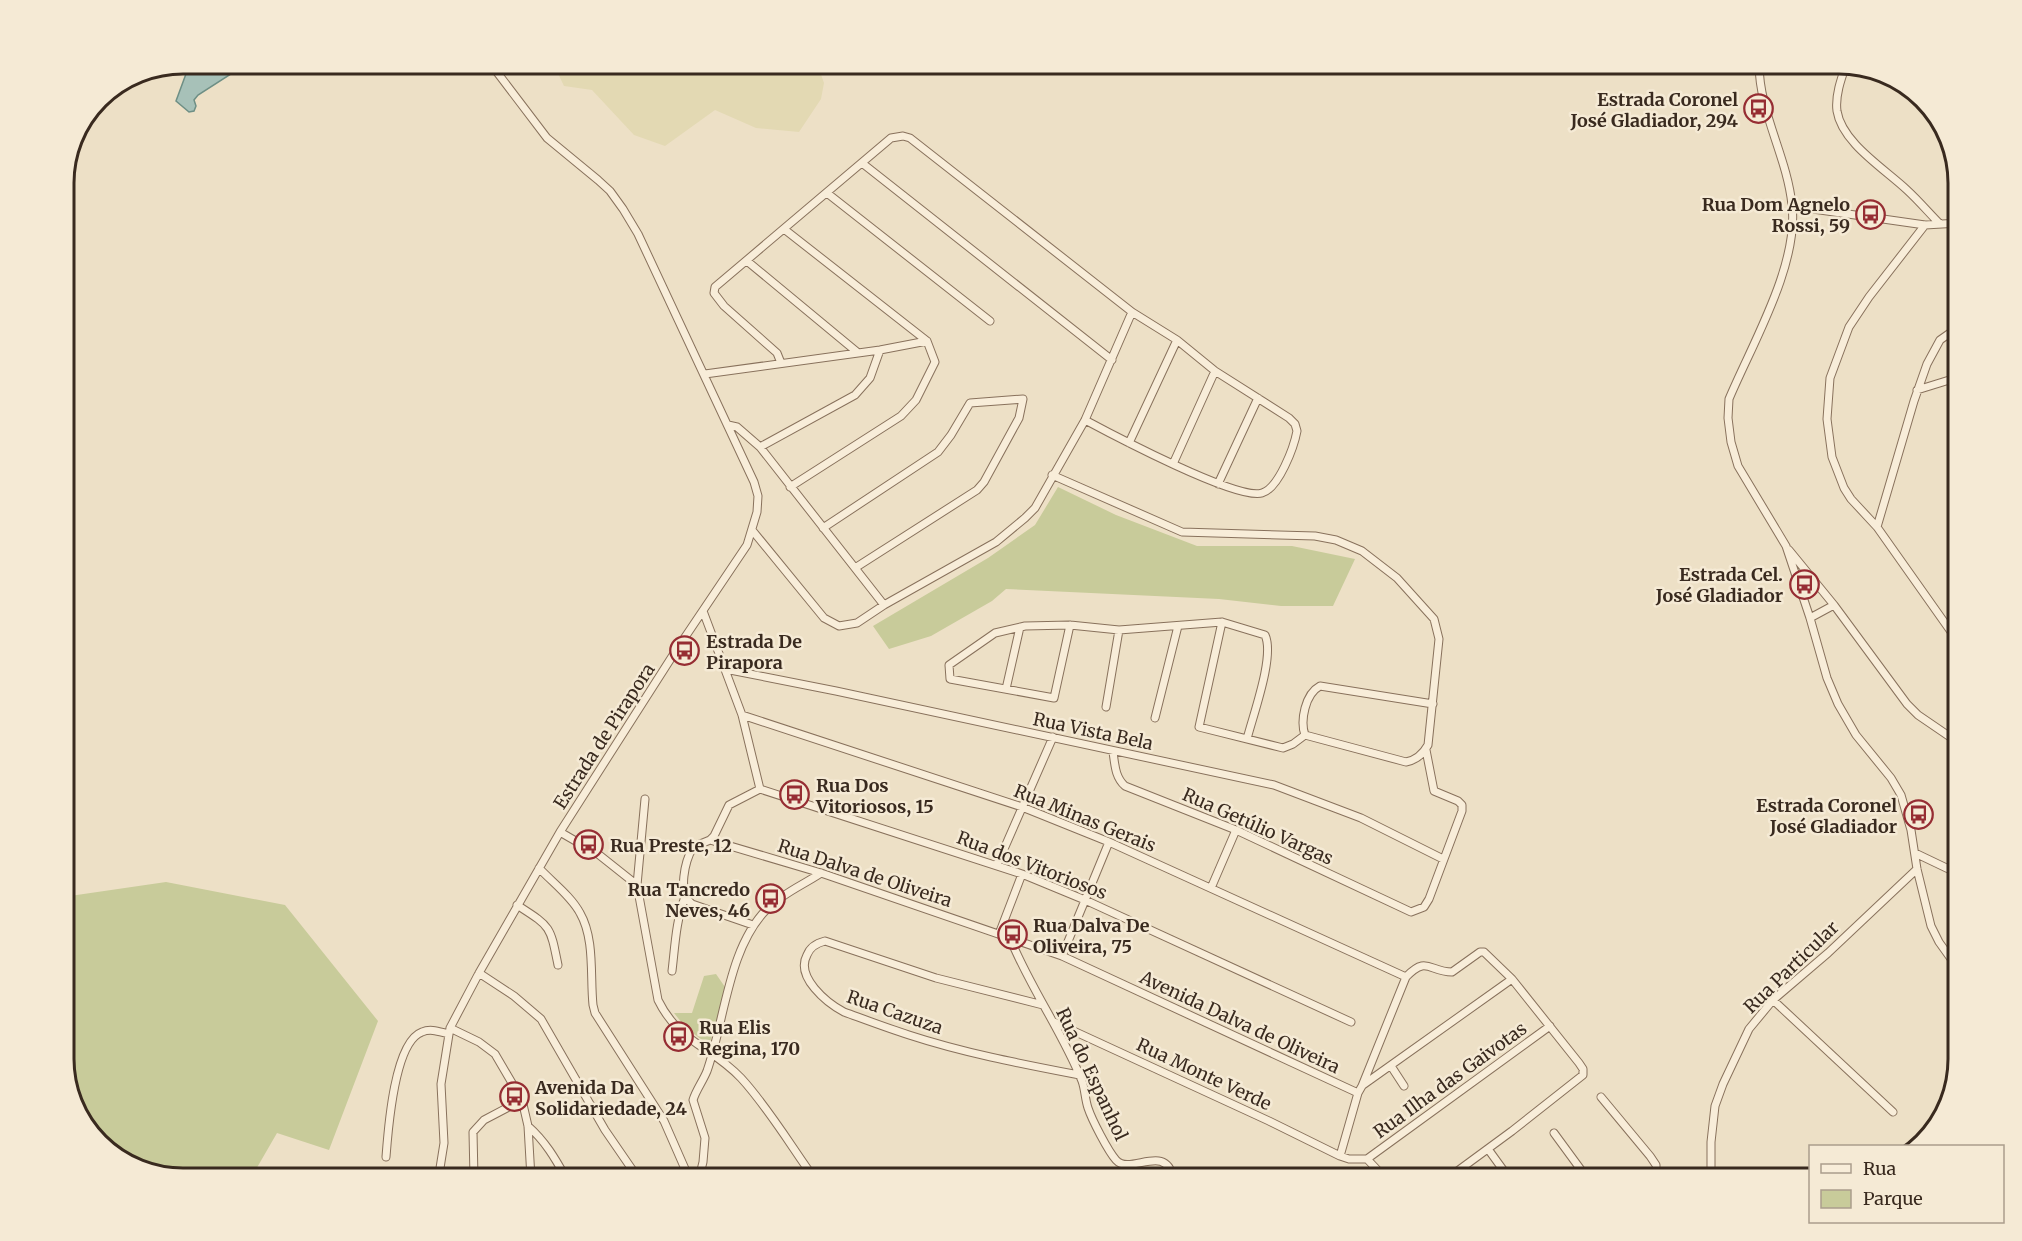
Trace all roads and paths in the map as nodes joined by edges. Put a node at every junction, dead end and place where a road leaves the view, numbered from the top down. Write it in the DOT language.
graph roads {
  1 [pos="498,74"];
  2 [pos="1759,74"];
  3 [pos="1843,74"];
  4 [pos="862,163"];
  5 [pos="827,193"];
  6 [pos="1792,206"];
  7 [pos="1940,224"];
  8 [pos="1948,224"];
  9 [pos="1925,225"];
  10 [pos="784,229"];
  11 [pos="747,261"];
  12 [pos="1132,312"];
  13 [pos="990,321"];
  14 [pos="1948,334"];
  15 [pos="927,340"];
  16 [pos="1177,340"];
  17 [pos="880,350"];
  18 [pos="857,352"];
  19 [pos="1112,360"];
  20 [pos="781,363"];
  21 [pos="1215,371"];
  22 [pos="705,374"];
  23 [pos="1948,380"];
  24 [pos="1917,390"];
  25 [pos="1258,398"];
  26 [pos="1085,420"];
  27 [pos="728,425"];
  28 [pos="1129,443"];
  29 [pos="760,447"];
  30 [pos="1173,464"];
  31 [pos="1052,475"];
  32 [pos="1218,484"];
  33 [pos="790,487"];
  34 [pos="1877,527"];
  35 [pos="823,528"];
  36 [pos="752,530"];
  37 [pos="1786,546"];
  38 [pos="855,568"];
  39 [pos="884,605"];
  40 [pos="1834,605"];
  41 [pos="703,611"];
  42 [pos="1810,618"];
  43 [pos="1222,622"];
  44 [pos="1070,625"];
  45 [pos="1178,626"];
  46 [pos="1020,627"];
  47 [pos="1948,627"];
  48 [pos="1119,630"];
  49 [pos="725,669"];
  50 [pos="1006,689"];
  51 [pos="1433,704"];
  52 [pos="1106,708"];
  53 [pos="742,715"];
  54 [pos="1155,718"];
  55 [pos="1305,735"];
  56 [pos="1948,735"];
  57 [pos="1053,737"];
  58 [pos="1246,739"];
  59 [pos="1425,750"];
  60 [pos="1113,752"];
  61 [pos="760,789"];
  62 [pos="645,799"];
  63 [pos="1022,807"];
  64 [pos="1236,830"];
  65 [pos="560,832"];
  66 [pos="710,840"];
  67 [pos="1109,842"];
  68 [pos="1915,853"];
  69 [pos="1443,859"];
  70 [pos="997,865"];
  71 [pos="539,868"];
  72 [pos="1917,869"];
  73 [pos="1948,869"];
  74 [pos="821,873"];
  75 [pos="1022,874"];
  76 [pos="637,885"];
  77 [pos="1211,888"];
  78 [pos="685,897"];
  79 [pos="1085,900"];
  80 [pos="517,905"];
  81 [pos="753,925"];
  82 [pos="999,934"];
  83 [pos="1010,938"];
  84 [pos="1948,955"];
  85 [pos="1062,956"];
  86 [pos="558,965"];
  87 [pos="672,971"];
  88 [pos="479,973"];
  89 [pos="1406,977"];
  90 [pos="1512,979"];
  91 [pos="1773,1000"];
  92 [pos="1043,1005"];
  93 [pos="1054,1022"];
  94 [pos="1351,1022"];
  95 [pos="1550,1026"];
  96 [pos="450,1031"];
  97 [pos="711,1054"];
  98 [pos="1391,1066"];
  99 [pos="1079,1075"];
  100 [pos="1404,1086"];
  101 [pos="1360,1089"];
  102 [pos="1601,1097"];
  103 [pos="522,1100"];
  104 [pos="1893,1112"];
  105 [pos="528,1126"];
  106 [pos="1554,1133"];
  107 [pos="1488,1149"];
  108 [pos="1340,1156"];
  109 [pos="386,1157"];
  110 [pos="1367,1159"];
  111 [pos="440,1168"];
  112 [pos="474,1168"];
  113 [pos="530,1168"];
  114 [pos="561,1168"];
  115 [pos="631,1168"];
  116 [pos="685,1168"];
  117 [pos="702,1168"];
  118 [pos="807,1168"];
  119 [pos="1169,1168"];
  120 [pos="1376,1168"];
  121 [pos="1462,1168"];
  122 [pos="1502,1168"];
  123 [pos="1580,1168"];
  124 [pos="1656,1168"];
  125 [pos="1711,1168"];
  1 -- 22 [label="street, Estrada de Pirapora"];
  2 -- 6 [label="street"];
  3 -- 7 [label="street"];
  4 -- 5 [label="street"];
  4 -- 12 [label="street"];
  4 -- 19 [label="street"];
  5 -- 10 [label="street"];
  5 -- 13 [label="street"];
  6 -- 9 [label="street"];
  6 -- 37 [label="street"];
  7 -- 8 [label="street"];
  7 -- 9 [label="street"];
  9 -- 34 [label="street"];
  10 -- 11 [label="street"];
  10 -- 15 [label="street"];
  11 -- 18 [label="street"];
  11 -- 20 [label="street"];
  12 -- 16 [label="street"];
  12 -- 19 [label="street"];
  14 -- 24 [label="street"];
  15 -- 17 [label="street"];
  15 -- 33 [label="street"];
  16 -- 21 [label="street"];
  16 -- 28 [label="street"];
  17 -- 18 [label="street"];
  17 -- 29 [label="street"];
  18 -- 20 [label="street"];
  19 -- 26 [label="street"];
  20 -- 22 [label="street"];
  21 -- 25 [label="street"];
  21 -- 30 [label="street"];
  22 -- 27 [label="street, Estrada de Pirapora"];
  23 -- 24 [label="street"];
  24 -- 34 [label="street"];
  25 -- 32 [label="street"];
  25 -- 32 [label="street"];
  26 -- 28 [label="street"];
  26 -- 31 [label="street"];
  27 -- 29 [label="street"];
  27 -- 36 [label="street, Estrada de Pirapora"];
  28 -- 30 [label="street"];
  29 -- 33 [label="street"];
  30 -- 32 [label="street"];
  31 -- 39 [label="street"];
  31 -- 51 [label="street"];
  33 -- 35 [label="street"];
  34 -- 47 [label="street"];
  35 -- 38 [label="street"];
  35 -- 38 [label="street"];
  36 -- 39 [label="street"];
  36 -- 41 [label="street, Estrada de Pirapora"];
  37 -- 40 [label="street"];
  37 -- 42 [label="street"];
  38 -- 39 [label="street"];
  40 -- 42 [label="street"];
  40 -- 56 [label="street"];
  41 -- 49 [label="street"];
  41 -- 65 [label="street, Estrada de Pirapora"];
  42 -- 68 [label="street"];
  43 -- 45 [label="street"];
  43 -- 58 [label="street"];
  43 -- 58 [label="street"];
  44 -- 46 [label="street"];
  44 -- 48 [label="street"];
  44 -- 50 [label="street"];
  45 -- 48 [label="street"];
  45 -- 54 [label="street"];
  46 -- 50 [label="street"];
  46 -- 50 [label="street"];
  48 -- 52 [label="street"];
  49 -- 53 [label="street"];
  49 -- 57 [label="street, Rua Vista Bela"];
  51 -- 55 [label="street"];
  51 -- 59 [label="street"];
  53 -- 61 [label="street"];
  53 -- 63 [label="street, Rua Minas Gerais"];
  55 -- 58 [label="street"];
  55 -- 59 [label="street"];
  57 -- 60 [label="street, Rua Vista Bela"];
  57 -- 63 [label="street"];
  59 -- 69 [label="street"];
  60 -- 64 [label="street, Rua Getúlio Vargas"];
  60 -- 69 [label="street, Rua Vista Bela"];
  61 -- 66 [label="street"];
  61 -- 70 [label="street, Rua dos Vitoriosos"];
  62 -- 76 [label="street"];
  63 -- 67 [label="street, Rua Minas Gerais"];
  63 -- 70 [label="street"];
  64 -- 69 [label="street, Rua Getúlio Vargas"];
  64 -- 77 [label="street"];
  65 -- 71 [label="street, Estrada de Pirapora"];
  65 -- 76 [label="street"];
  66 -- 74 [label="street, Rua Dalva de Oliveira"];
  66 -- 78 [label="street"];
  67 -- 77 [label="street, Rua Minas Gerais"];
  67 -- 79 [label="street"];
  68 -- 72 [label="street"];
  68 -- 73 [label="street"];
  70 -- 75 [label="street, Rua dos Vitoriosos"];
  71 -- 80 [label="street, Estrada de Pirapora"];
  71 -- 116 [label="street"];
  72 -- 84 [label="street"];
  72 -- 91 [label="street, Rua Particular"];
  74 -- 81 [label="street"];
  74 -- 82 [label="street, Rua Dalva de Oliveira"];
  75 -- 79 [label="street, Rua dos Vitoriosos"];
  75 -- 82 [label="street"];
  76 -- 97 [label="street"];
  77 -- 89 [label="street, Rua Minas Gerais"];
  78 -- 81 [label="street"];
  78 -- 87 [label="street"];
  79 -- 85 [label="street"];
  79 -- 94 [label="street, Rua dos Vitoriosos"];
  80 -- 86 [label="street"];
  80 -- 88 [label="street, Estrada de Pirapora"];
  81 -- 97 [label="street"];
  82 -- 83 [label="street, Rua Dalva de Oliveira"];
  83 -- 85 [label="street, Avenida Dalva de Oliveira"];
  83 -- 92 [label="street, Rua do Espanhol"];
  85 -- 101 [label="street, Avenida Dalva de Oliveira"];
  88 -- 96 [label="street, Estrada de Pirapora"];
  88 -- 115 [label="street"];
  89 -- 90 [label="street"];
  89 -- 101 [label="street"];
  90 -- 95 [label="street"];
  90 -- 98 [label="street"];
  91 -- 104 [label="street"];
  91 -- 125 [label="street, Rua Particular"];
  92 -- 93 [label="street, Rua do Espanhol"];
  92 -- 99 [label="street, Rua Cazuza"];
  93 -- 99 [label="street, Rua do Espanhol"];
  93 -- 108 [label="street, Rua Monte Verde"];
  95 -- 107 [label="street"];
  95 -- 110 [label="street, Rua Ilha das Gaivotas"];
  96 -- 103 [label="street"];
  96 -- 109 [label="street"];
  96 -- 111 [label="street, Estrada de Pirapora"];
  97 -- 117 [label="street"];
  97 -- 118 [label="street"];
  98 -- 100 [label="street"];
  98 -- 101 [label="street"];
  99 -- 119 [label="street, Rua do Espanhol"];
  101 -- 108 [label="street"];
  102 -- 124 [label="street"];
  103 -- 105 [label="street"];
  103 -- 112 [label="street"];
  105 -- 113 [label="street"];
  105 -- 114 [label="street"];
  106 -- 123 [label="street"];
  107 -- 121 [label="street"];
  107 -- 122 [label="street"];
  108 -- 110 [label="street"];
  110 -- 120 [label="street"];
}
